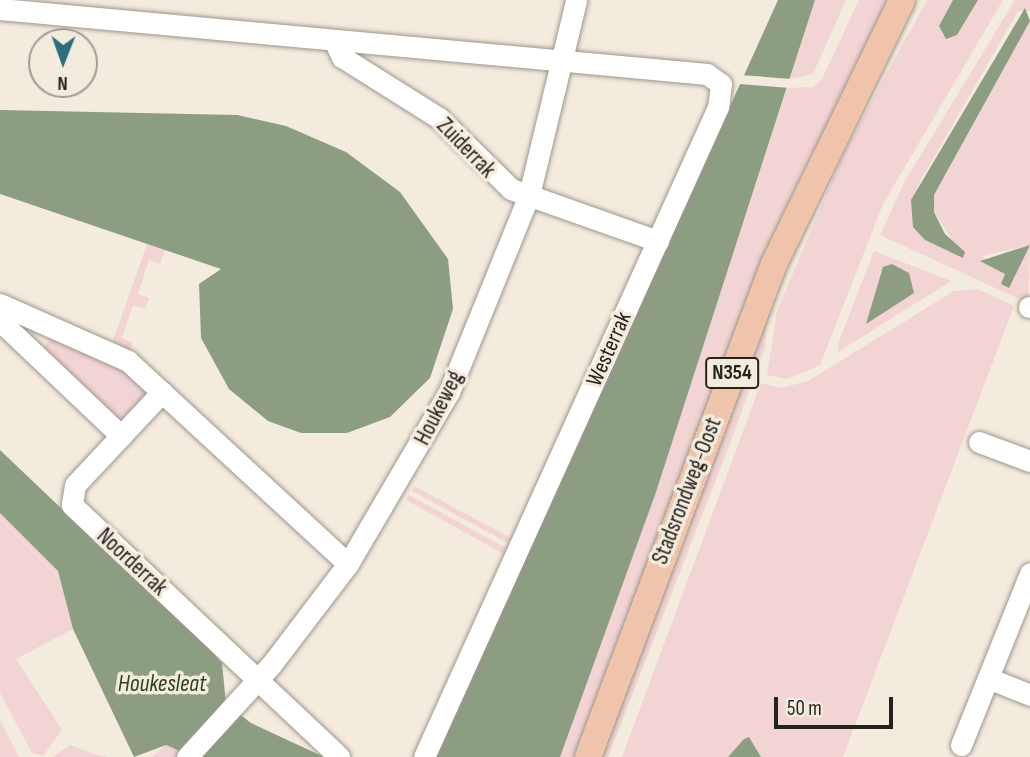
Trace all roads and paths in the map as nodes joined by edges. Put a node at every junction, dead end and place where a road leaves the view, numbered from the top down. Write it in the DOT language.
graph roads {
  1 [pos="576,0"];
  2 [pos="902,0"];
  3 [pos="0,9"];
  4 [pos="334,40"];
  5 [pos="565,61"];
  6 [pos="529,195"];
  7 [pos="658,241"];
  8 [pos="0,304"];
  9 [pos="0,321"];
  10 [pos="162,391"];
  11 [pos="121,436"];
  12 [pos="979,442"];
  13 [pos="1030,461"];
  14 [pos="348,564"];
  15 [pos="1030,573"];
  16 [pos="988,678"];
  17 [pos="251,687"];
  18 [pos="1030,695"];
  19 [pos="961,745"];
  20 [pos="187,757"];
  21 [pos="339,757"];
  22 [pos="424,757"];
  23 [pos="588,757"];
  1 -- 5 [label="street, Houkeweg"];
  2 -- 23 [label="main road, Stadsrondweg-Oost / N354"];
  3 -- 4 [label="street"];
  4 -- 5 [label="street"];
  4 -- 6 [label="street, Zuiderrak"];
  5 -- 6 [label="street, Houkeweg"];
  5 -- 7 [label="street, Westerrak"];
  6 -- 7 [label="street, Zuiderrak"];
  6 -- 14 [label="street, Houkeweg"];
  7 -- 22 [label="street, Westerrak"];
  8 -- 10 [label="street"];
  9 -- 11 [label="street"];
  10 -- 11 [label="street, Noorderrak"];
  10 -- 14 [label="street"];
  11 -- 17 [label="street, Noorderrak"];
  12 -- 13 [label="street"];
  14 -- 17 [label="street, Houkeweg"];
  15 -- 16 [label="street"];
  16 -- 18 [label="street"];
  16 -- 19 [label="street"];
  17 -- 20 [label="street, Houkeweg"];
  17 -- 21 [label="street"];
}
